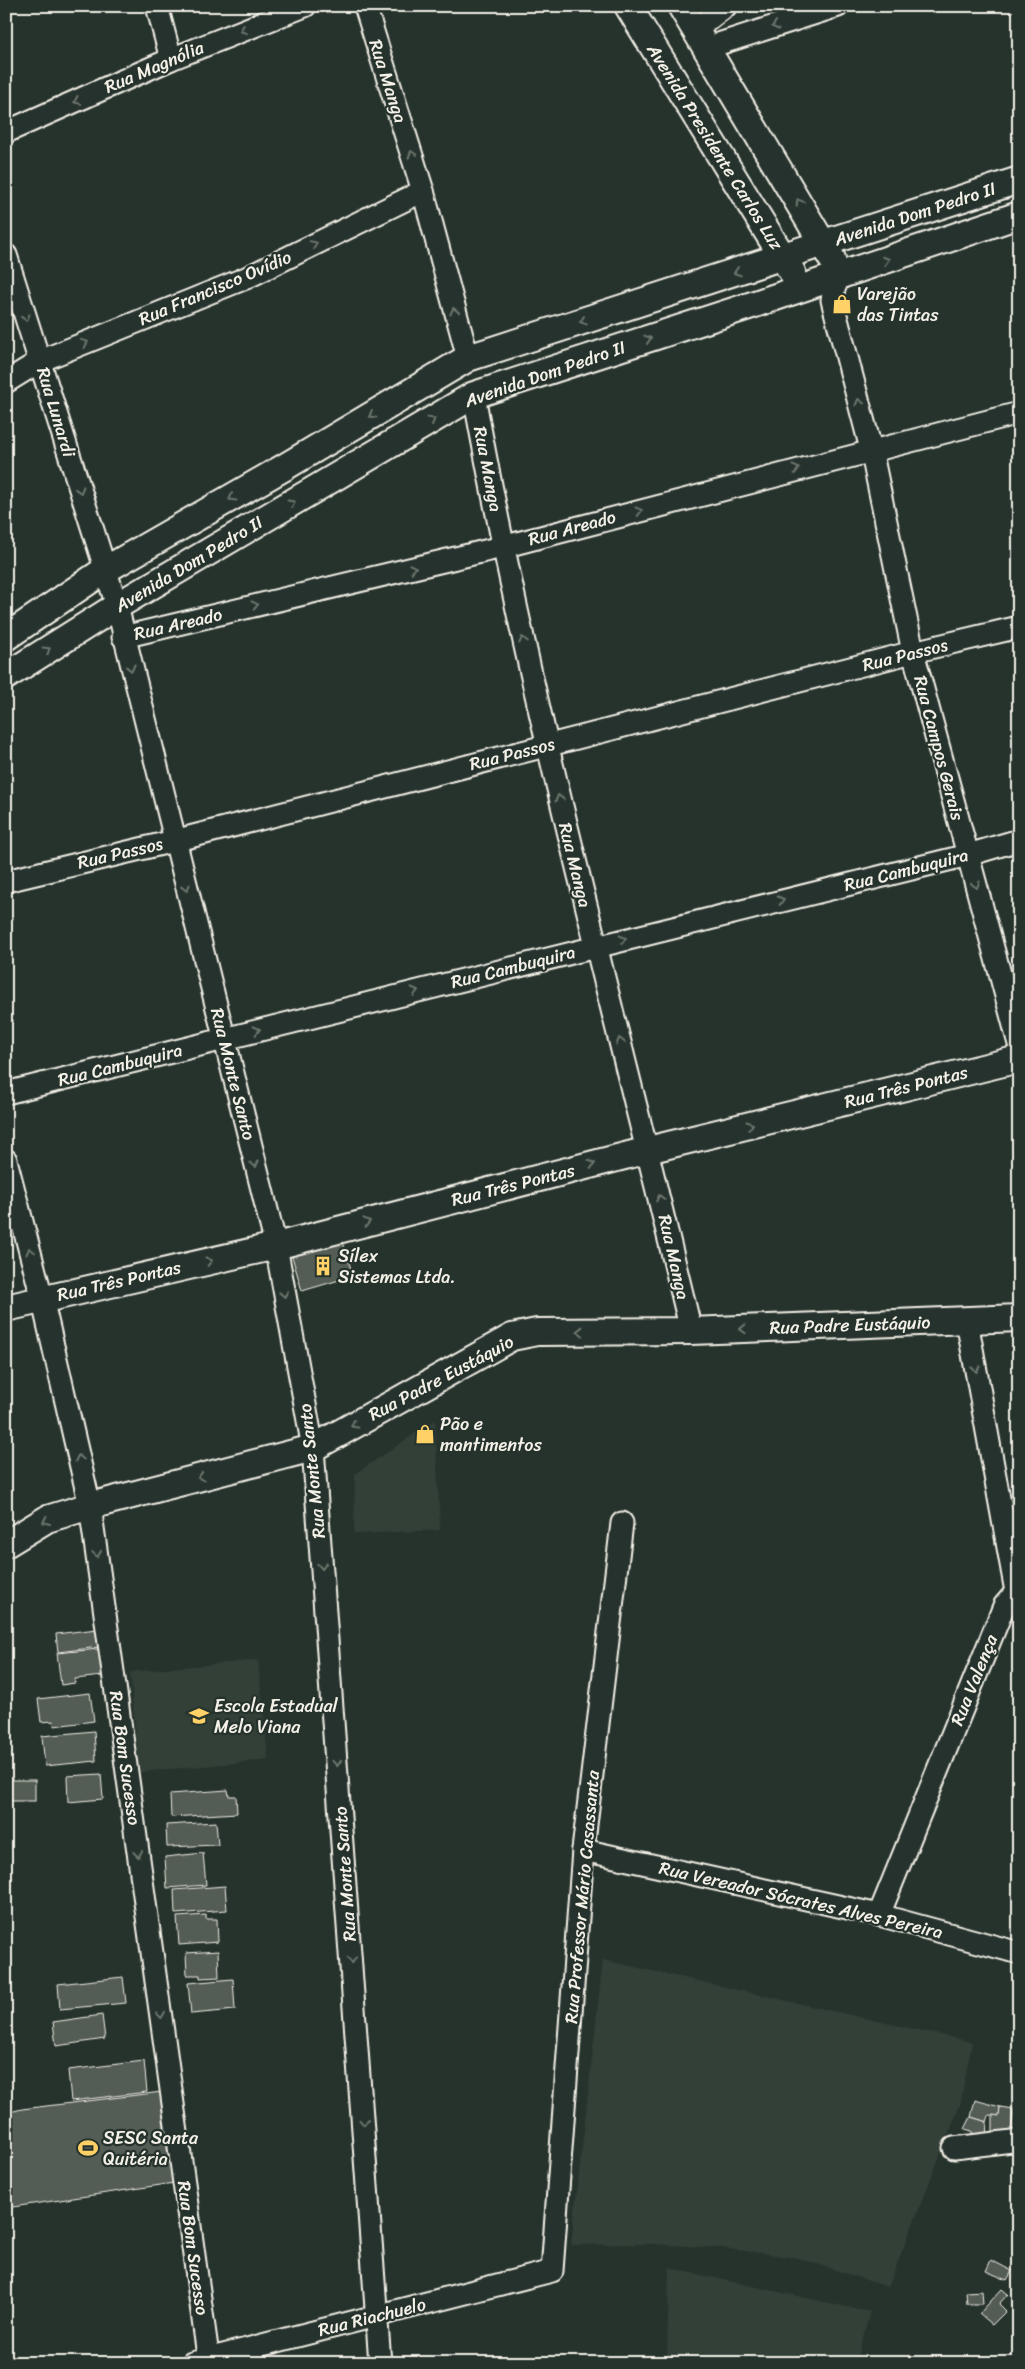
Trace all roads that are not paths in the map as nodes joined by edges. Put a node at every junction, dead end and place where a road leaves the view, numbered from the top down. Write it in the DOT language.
graph roads {
  1 [pos="157,6"];
  2 [pos="304,6"];
  3 [pos="364,6"];
  4 [pos="628,6"];
  5 [pos="681,6"];
  6 [pos="726,6"];
  7 [pos="838,6"];
  8 [pos="700,39"];
  9 [pos="170,59"];
  10 [pos="6,132"];
  11 [pos="1019,180"];
  12 [pos="423,191"];
  13 [pos="1019,215"];
  14 [pos="824,244"];
  15 [pos="6,255"];
  16 [pos="784,256"];
  17 [pos="840,275"];
  18 [pos="801,288"];
  19 [pos="468,358"];
  20 [pos="40,361"];
  21 [pos="6,382"];
  22 [pos="474,395"];
  23 [pos="1019,413"];
  24 [pos="871,449"];
  25 [pos="502,547"];
  26 [pos="105,570"];
  27 [pos="116,606"];
  28 [pos="1019,627"];
  29 [pos="6,637"];
  30 [pos="123,637"];
  31 [pos="913,652"];
  32 [pos="6,676"];
  33 [pos="546,745"];
  34 [pos="1019,840"];
  35 [pos="174,841"];
  36 [pos="968,855"];
  37 [pos="6,881"];
  38 [pos="595,946"];
  39 [pos="224,1039"];
  40 [pos="1019,1044"];
  41 [pos="1019,1059"];
  42 [pos="6,1093"];
  43 [pos="648,1150"];
  44 [pos="6,1160"];
  45 [pos="276,1246"];
  46 [pos="42,1298"];
  47 [pos="6,1308"];
  48 [pos="1019,1318"];
  49 [pos="967,1321"];
  50 [pos="691,1331"];
  51 [pos="313,1448"];
  52 [pos="90,1506"];
  53 [pos="622,1523"];
  54 [pos="6,1544"];
  55 [pos="1017,1592"];
  56 [pos="583,1850"];
  57 [pos="879,1915"];
  58 [pos="1019,1953"];
  59 [pos="1019,2143"];
  60 [pos="954,2148"];
  61 [pos="552,2271"];
  62 [pos="378,2316"];
  63 [pos="203,2361"];
  64 [pos="380,2363"];
  1 -- 9 [label="street"];
  2 -- 9 [label="street, Rua Magnólia, one-way"];
  12 -- 3 [label="street, Rua Manga, one-way"];
  4 -- 16 [label="main road, Avenida Presidente Carlos Luz"];
  5 -- 8 [label="main road"];
  6 -- 8 [label="street"];
  7 -- 8 [label="street, one-way"];
  14 -- 8 [label="main road, one-way"];
  9 -- 10 [label="street, Rua Magnólia, one-way"];
  11 -- 14 [label="main road, Avenida Dom Pedro II"];
  19 -- 12 [label="street, Rua Manga, one-way"];
  20 -- 12 [label="street, Rua Francisco Ovídio, one-way"];
  17 -- 13 [label="main road, Avenida Dom Pedro II, one-way"];
  14 -- 16 [label="main road, Avenida Dom Pedro II"];
  14 -- 17 [label="main road"];
  15 -- 20 [label="street, Rua Lunardi, one-way"];
  16 -- 18 [label="main road, Avenida Presidente Carlos Luz"];
  16 -- 19 [label="main road, Avenida Dom Pedro II, one-way"];
  17 -- 18 [label="main road, Avenida Dom Pedro II"];
  24 -- 17 [label="street, Rua Campos Gerais, one-way"];
  22 -- 18 [label="main road, Avenida Dom Pedro II, one-way"];
  19 -- 26 [label="main road, Avenida Dom Pedro II, one-way"];
  20 -- 21 [label="street, Rua Francisco Ovídio"];
  20 -- 26 [label="street, Rua Lunardi, one-way"];
  22 -- 25 [label="street, Rua Manga"];
  27 -- 22 [label="main road, Avenida Dom Pedro II, one-way"];
  23 -- 24 [label="street, Rua Areado"];
  25 -- 24 [label="street, Rua Areado, one-way"];
  24 -- 31 [label="street, Rua Campos Gerais"];
  30 -- 25 [label="street, Rua Areado, one-way"];
  33 -- 25 [label="street, Rua Manga, one-way"];
  26 -- 27 [label="street, Rua Monte Santo"];
  26 -- 29 [label="main road, Avenida Dom Pedro II"];
  27 -- 30 [label="street, Rua Monte Santo"];
  32 -- 27 [label="main road, Avenida Dom Pedro II, one-way"];
  28 -- 31 [label="street, Rua Passos"];
  30 -- 35 [label="street, Rua Monte Santo, one-way"];
  31 -- 33 [label="street, Rua Passos"];
  31 -- 36 [label="street, Rua Campos Gerais"];
  33 -- 35 [label="street, Rua Passos"];
  38 -- 33 [label="street, Rua Manga, one-way"];
  34 -- 36 [label="street, Rua Cambuquira"];
  35 -- 37 [label="street, Rua Passos"];
  35 -- 39 [label="street, Rua Monte Santo, one-way"];
  38 -- 36 [label="street, Rua Cambuquira, one-way"];
  36 -- 40 [label="street, Rua Campos Gerais, one-way"];
  39 -- 38 [label="street, Rua Cambuquira, one-way"];
  43 -- 38 [label="street, Rua Manga, one-way"];
  39 -- 42 [label="street, Rua Cambuquira"];
  39 -- 45 [label="street, Rua Monte Santo, one-way"];
  43 -- 41 [label="main road, Rua Três Pontas, one-way"];
  45 -- 43 [label="main road, Rua Três Pontas, one-way"];
  50 -- 43 [label="street, Rua Manga, one-way"];
  46 -- 44 [label="street, Rua Bom Sucesso, one-way"];
  46 -- 45 [label="main road, Rua Três Pontas, one-way"];
  45 -- 51 [label="street, Rua Monte Santo, one-way"];
  46 -- 47 [label="main road, Rua Três Pontas"];
  52 -- 46 [label="street, Rua Bom Sucesso, one-way"];
  48 -- 49 [label="main road, Rua Padre Eustáquio"];
  49 -- 50 [label="main road, Rua Padre Eustáquio, one-way"];
  49 -- 55 [label="street, Rua Valença, one-way"];
  50 -- 51 [label="main road, Rua Padre Eustáquio, one-way"];
  51 -- 52 [label="main road, Rua Padre Eustáquio, one-way"];
  51 -- 62 [label="street, Rua Monte Santo, one-way"];
  52 -- 54 [label="main road, Rua Padre Eustáquio, one-way"];
  52 -- 63 [label="street, Rua Bom Sucesso, one-way"];
  53 -- 56 [label="street, Rua Professor Mário Casassanta"];
  55 -- 57 [label="street, Rua Valença"];
  56 -- 57 [label="street, Rua Vereador Sócrates Alves Pereira"];
  56 -- 61 [label="street, Rua Professor Mário Casassanta"];
  57 -- 58 [label="street, Rua Vereador Sócrates Alves Pereira"];
  59 -- 60 [label="street"];
  61 -- 62 [label="street, Rua Riachuelo"];
  62 -- 63 [label="street, Rua Riachuelo"];
  62 -- 64 [label="street, Rua Monte Santo"];
}
